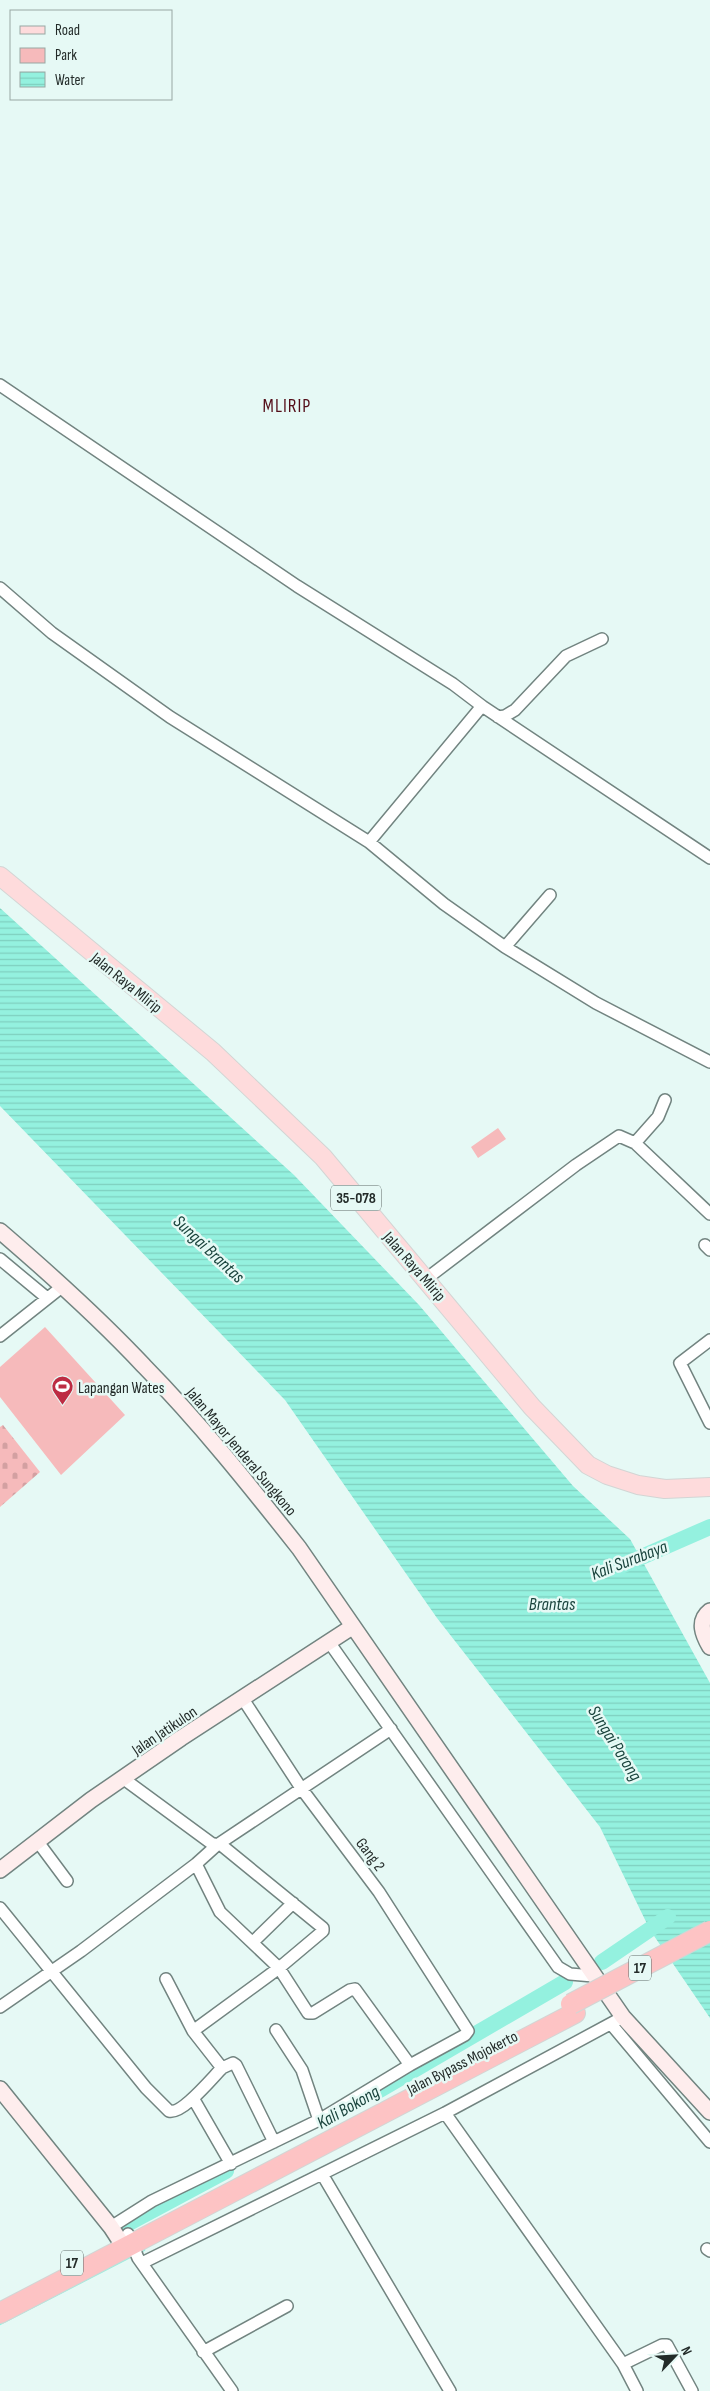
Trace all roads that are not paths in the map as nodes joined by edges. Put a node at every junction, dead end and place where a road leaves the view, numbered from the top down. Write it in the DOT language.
graph roads {
  1 [pos="0,385"];
  2 [pos="2,593"];
  3 [pos="602,639"];
  4 [pos="482,706"];
  5 [pos="498,717"];
  6 [pos="370,842"];
  7 [pos="710,858"];
  8 [pos="0,876"];
  9 [pos="550,895"];
  10 [pos="505,948"];
  11 [pos="710,1062"];
  12 [pos="665,1100"];
  13 [pos="635,1143"];
  14 [pos="710,1214"];
  15 [pos="0,1231"];
  16 [pos="0,1260"];
  17 [pos="426,1279"];
  18 [pos="63,1286"];
  19 [pos="47,1298"];
  20 [pos="0,1336"];
  21 [pos="710,1340"];
  22 [pos="710,1422"];
  23 [pos="710,1488"];
  24 [pos="710,1611"];
  25 [pos="352,1627"];
  26 [pos="329,1642"];
  27 [pos="710,1647"];
  28 [pos="242,1699"];
  29 [pos="390,1729"];
  30 [pos="124,1779"];
  31 [pos="301,1788"];
  32 [pos="38,1842"];
  33 [pos="218,1845"];
  34 [pos="196,1864"];
  35 [pos="0,1870"];
  36 [pos="67,1881"];
  37 [pos="293,1903"];
  38 [pos="0,1908"];
  39 [pos="710,1931"];
  40 [pos="253,1942"];
  41 [pos="710,1942"];
  42 [pos="279,1968"];
  43 [pos="51,1972"];
  44 [pos="593,1976"];
  45 [pos="166,1979"];
  46 [pos="0,2007"];
  47 [pos="573,2009"];
  48 [pos="617,2021"];
  49 [pos="276,2030"];
  50 [pos="193,2031"];
  51 [pos="410,2064"];
  52 [pos="222,2068"];
  53 [pos="0,2089"];
  54 [pos="194,2098"];
  55 [pos="710,2112"];
  56 [pos="445,2113"];
  57 [pos="319,2120"];
  58 [pos="274,2142"];
  59 [pos="710,2142"];
  60 [pos="230,2164"];
  61 [pos="322,2174"];
  62 [pos="128,2245"];
  63 [pos="287,2306"];
  64 [pos="0,2313"];
  65 [pos="203,2352"];
  66 [pos="623,2364"];
  67 [pos="232,2391"];
  68 [pos="450,2391"];
  69 [pos="637,2391"];
  70 [pos="692,2391"];
  1 -- 4 [label="street"];
  2 -- 6 [label="street"];
  3 -- 5 [label="street"];
  4 -- 5 [label="street"];
  4 -- 6 [label="street"];
  5 -- 7 [label="street"];
  6 -- 10 [label="street"];
  8 -- 17 [label="main road, Jalan Raya Mlirip / 35-078"];
  9 -- 10 [label="street"];
  10 -- 11 [label="street"];
  12 -- 13 [label="street"];
  13 -- 14 [label="street"];
  13 -- 17 [label="street"];
  15 -- 18 [label="main road, Jalan Mayor Jenderal Sungkono"];
  16 -- 19 [label="street"];
  17 -- 23 [label="main road, Jalan Raya Mlirip / 35-078"];
  18 -- 19 [label="street"];
  18 -- 25 [label="main road, Jalan Mayor Jenderal Sungkono"];
  19 -- 20 [label="street"];
  21 -- 22 [label="street"];
  24 -- 27 [label="main road"];
  25 -- 26 [label="main road, Jalan Jatikulon"];
  25 -- 44 [label="main road, Jalan Mayor Jenderal Sungkono"];
  26 -- 28 [label="main road, Jalan Jatikulon"];
  26 -- 29 [label="street"];
  28 -- 30 [label="main road, Jalan Jatikulon"];
  28 -- 31 [label="street, Gang 2"];
  29 -- 31 [label="street"];
  29 -- 44 [label="street"];
  30 -- 32 [label="main road, Jalan Jatikulon"];
  30 -- 33 [label="street"];
  31 -- 33 [label="street"];
  31 -- 51 [label="street, Gang 2"];
  32 -- 35 [label="main road, Jalan Jatikulon"];
  32 -- 36 [label="street"];
  33 -- 34 [label="street"];
  33 -- 37 [label="street"];
  34 -- 40 [label="street"];
  34 -- 43 [label="street"];
  37 -- 40 [label="street"];
  37 -- 42 [label="street"];
  38 -- 43 [label="street"];
  39 -- 47 [label="highway, Jalan Bypass Mojokerto / 17, bridge"];
  40 -- 42 [label="street"];
  41 -- 47 [label="highway, Jalan Bypass Mojokerto / 17"];
  42 -- 50 [label="street"];
  42 -- 51 [label="street"];
  43 -- 46 [label="street"];
  43 -- 54 [label="street"];
  44 -- 48 [label="main road, Jalan Mayor Jenderal Sungkono"];
  45 -- 50 [label="street"];
  47 -- 62 [label="highway, Jalan Bypass Mojokerto / 17"];
  48 -- 55 [label="main road, Jalan Mayor Jenderal Sungkono"];
  48 -- 56 [label="street"];
  48 -- 59 [label="street"];
  49 -- 57 [label="street"];
  50 -- 52 [label="street"];
  51 -- 57 [label="street"];
  52 -- 54 [label="street"];
  52 -- 58 [label="street"];
  53 -- 62 [label="main road"];
  54 -- 60 [label="street"];
  56 -- 61 [label="street"];
  56 -- 66 [label="street"];
  57 -- 58 [label="street"];
  58 -- 60 [label="street"];
  60 -- 62 [label="street"];
  61 -- 62 [label="street"];
  61 -- 68 [label="street"];
  62 -- 64 [label="highway, Jalan Bypass Mojokerto / 17"];
  62 -- 65 [label="street"];
  63 -- 65 [label="street"];
  65 -- 67 [label="street"];
  66 -- 69 [label="street"];
  66 -- 70 [label="street"];
}
